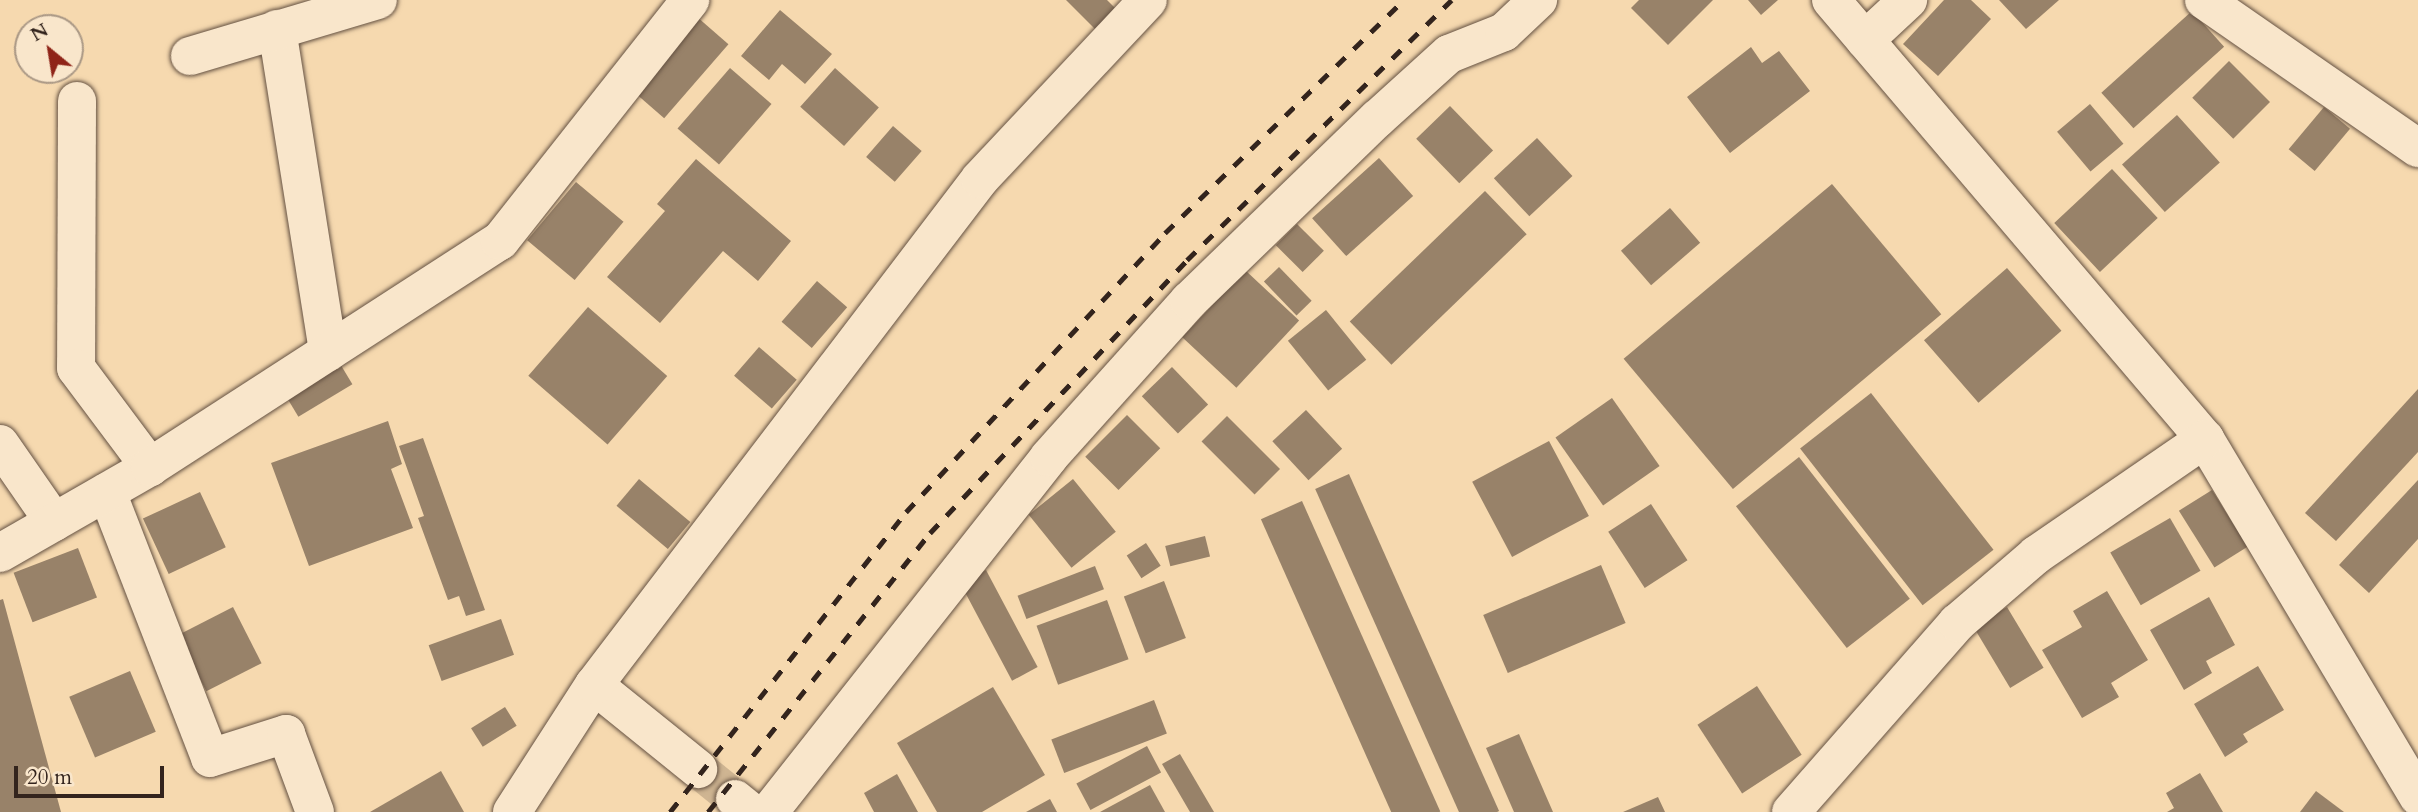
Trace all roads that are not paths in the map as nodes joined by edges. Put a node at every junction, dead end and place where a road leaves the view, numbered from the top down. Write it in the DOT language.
graph roads {
  1 [pos="378,0"];
  2 [pos="691,0"];
  3 [pos="1149,0"];
  4 [pos="1538,0"];
  5 [pos="1831,0"];
  6 [pos="1908,0"];
  7 [pos="2204,0"];
  8 [pos="277,29"];
  9 [pos="1865,40"];
  10 [pos="190,55"];
  11 [pos="77,102"];
  12 [pos="2418,148"];
  13 [pos="328,352"];
  14 [pos="2205,439"];
  15 [pos="0,444"];
  16 [pos="150,467"];
  17 [pos="107,492"];
  18 [pos="54,522"];
  19 [pos="0,554"];
  20 [pos="594,685"];
  21 [pos="698,769"];
  22 [pos="2418,797"];
  23 [pos="751,808"];
  24 [pos="315,812"];
  25 [pos="512,812"];
  26 [pos="1791,812"];
  1 -- 8 [label="street"];
  2 -- 13 [label="street"];
  3 -- 20 [label="street"];
  4 -- 23 [label="street"];
  5 -- 9 [label="street"];
  6 -- 9 [label="street"];
  7 -- 12 [label="street"];
  8 -- 10 [label="street"];
  8 -- 13 [label="street"];
  9 -- 14 [label="street"];
  11 -- 16 [label="street"];
  13 -- 16 [label="street"];
  14 -- 22 [label="street"];
  14 -- 26 [label="street"];
  15 -- 18 [label="street"];
  16 -- 17 [label="street"];
  17 -- 18 [label="street"];
  17 -- 24 [label="street"];
  18 -- 19 [label="street"];
  20 -- 21 [label="street"];
  20 -- 25 [label="street"];
}
